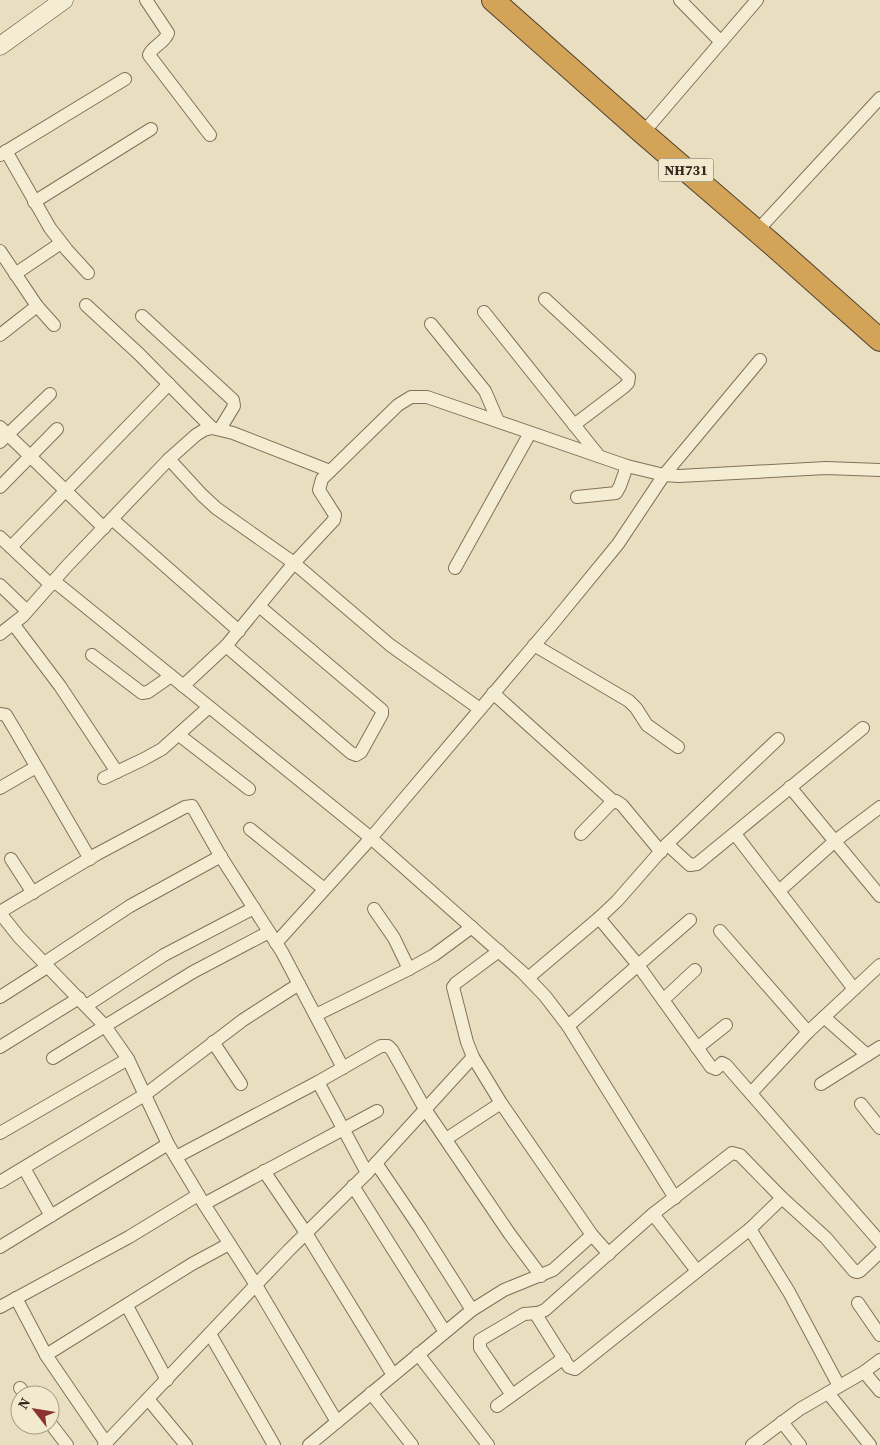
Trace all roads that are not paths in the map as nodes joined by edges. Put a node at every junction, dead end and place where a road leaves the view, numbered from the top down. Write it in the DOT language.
graph roads {
  1 [pos="64,0"];
  2 [pos="146,0"];
  3 [pos="493,0"];
  4 [pos="680,0"];
  5 [pos="757,0"];
  6 [pos="721,42"];
  7 [pos="0,46"];
  8 [pos="125,79"];
  9 [pos="880,98"];
  10 [pos="151,129"];
  11 [pos="643,133"];
  12 [pos="210,135"];
  13 [pos="3,153"];
  14 [pos="34,202"];
  15 [pos="758,231"];
  16 [pos="61,243"];
  17 [pos="0,251"];
  18 [pos="88,273"];
  19 [pos="15,274"];
  20 [pos="545,299"];
  21 [pos="86,305"];
  22 [pos="36,306"];
  23 [pos="484,312"];
  24 [pos="142,316"];
  25 [pos="431,324"];
  26 [pos="54,325"];
  27 [pos="0,335"];
  28 [pos="880,340"];
  29 [pos="760,360"];
  30 [pos="169,384"];
  31 [pos="50,394"];
  32 [pos="498,422"];
  33 [pos="574,425"];
  34 [pos="57,429"];
  35 [pos="216,429"];
  36 [pos="530,432"];
  37 [pos="2,434"];
  38 [pos="599,456"];
  39 [pos="30,458"];
  40 [pos="169,459"];
  41 [pos="627,466"];
  42 [pos="330,470"];
  43 [pos="880,470"];
  44 [pos="664,475"];
  45 [pos="0,487"];
  46 [pos="64,491"];
  47 [pos="576,497"];
  48 [pos="108,524"];
  49 [pos="0,537"];
  50 [pos="11,547"];
  51 [pos="294,563"];
  52 [pos="455,568"];
  53 [pos="52,583"];
  54 [pos="0,585"];
  55 [pos="259,606"];
  56 [pos="28,611"];
  57 [pos="14,624"];
  58 [pos="239,631"];
  59 [pos="0,634"];
  60 [pos="534,645"];
  61 [pos="226,646"];
  62 [pos="92,655"];
  63 [pos="171,676"];
  64 [pos="183,686"];
  65 [pos="493,694"];
  66 [pos="209,707"];
  67 [pos="480,709"];
  68 [pos="0,714"];
  69 [pos="863,728"];
  70 [pos="179,735"];
  71 [pos="778,739"];
  72 [pos="678,747"];
  73 [pos="36,767"];
  74 [pos="117,772"];
  75 [pos="104,778"];
  76 [pos="0,788"];
  77 [pos="790,788"];
  78 [pos="250,789"];
  79 [pos="613,801"];
  80 [pos="880,807"];
  81 [pos="250,829"];
  82 [pos="580,834"];
  83 [pos="734,834"];
  84 [pos="371,838"];
  85 [pos="835,841"];
  86 [pos="664,848"];
  87 [pos="220,856"];
  88 [pos="11,859"];
  89 [pos="90,859"];
  90 [pos="324,889"];
  91 [pos="779,891"];
  92 [pos="33,893"];
  93 [pos="880,896"];
  94 [pos="254,908"];
  95 [pos="374,909"];
  96 [pos="0,913"];
  97 [pos="599,918"];
  98 [pos="690,920"];
  99 [pos="472,927"];
  100 [pos="720,931"];
  101 [pos="269,932"];
  102 [pos="276,943"];
  103 [pos="499,951"];
  104 [pos="46,965"];
  105 [pos="638,965"];
  106 [pos="880,966"];
  107 [pos="409,969"];
  108 [pos="695,970"];
  109 [pos="528,978"];
  110 [pos="299,984"];
  111 [pos="854,989"];
  112 [pos="0,997"];
  113 [pos="662,1000"];
  114 [pos="82,1002"];
  115 [pos="316,1015"];
  116 [pos="824,1017"];
  117 [pos="726,1025"];
  118 [pos="105,1026"];
  119 [pos="568,1026"];
  120 [pos="808,1032"];
  121 [pos="214,1042"];
  122 [pos="880,1046"];
  123 [pos="0,1047"];
  124 [pos="697,1048"];
  125 [pos="867,1055"];
  126 [pos="473,1057"];
  127 [pos="53,1058"];
  128 [pos="128,1059"];
  129 [pos="343,1068"];
  130 [pos="318,1082"];
  131 [pos="241,1084"];
  132 [pos="820,1084"];
  133 [pos="751,1093"];
  134 [pos="146,1094"];
  135 [pos="502,1103"];
  136 [pos="860,1104"];
  137 [pos="425,1109"];
  138 [pos="377,1111"];
  139 [pos="880,1128"];
  140 [pos="344,1129"];
  141 [pos="0,1133"];
  142 [pos="446,1139"];
  143 [pos="168,1144"];
  144 [pos="176,1157"];
  145 [pos="24,1168"];
  146 [pos="371,1168"];
  147 [pos="264,1171"];
  148 [pos="0,1182"];
  149 [pos="353,1186"];
  150 [pos="675,1198"];
  151 [pos="782,1198"];
  152 [pos="201,1199"];
  153 [pos="653,1214"];
  154 [pos="51,1216"];
  155 [pos="750,1229"];
  156 [pos="306,1233"];
  157 [pos="592,1235"];
  158 [pos="880,1242"];
  159 [pos="229,1244"];
  160 [pos="0,1247"];
  161 [pos="880,1252"];
  162 [pos="609,1254"];
  163 [pos="697,1271"];
  164 [pos="541,1276"];
  165 [pos="256,1285"];
  166 [pos="16,1298"];
  167 [pos="858,1303"];
  168 [pos="127,1306"];
  169 [pos="0,1307"];
  170 [pos="472,1310"];
  171 [pos="535,1313"];
  172 [pos="445,1332"];
  173 [pos="210,1334"];
  174 [pos="880,1335"];
  175 [pos="418,1354"];
  176 [pos="46,1355"];
  177 [pos="564,1358"];
  178 [pos="880,1360"];
  179 [pos="864,1372"];
  180 [pos="393,1375"];
  181 [pos="167,1380"];
  182 [pos="840,1386"];
  183 [pos="880,1391"];
  184 [pos="371,1393"];
  185 [pos="828,1393"];
  186 [pos="512,1395"];
  187 [pos="148,1400"];
  188 [pos="497,1406"];
  189 [pos="337,1422"];
  190 [pos="782,1422"];
  191 [pos="59,1435"];
  192 [pos="105,1444"];
  193 [pos="67,1445"];
  194 [pos="186,1445"];
  195 [pos="274,1445"];
  196 [pos="309,1445"];
  197 [pos="412,1445"];
  198 [pos="488,1445"];
  199 [pos="752,1445"];
  200 [pos="800,1445"];
  201 [pos="870,1445"];
  1 -- 7 [label="street"];
  2 -- 12 [label="street"];
  3 -- 11 [label="highway, NH731"];
  4 -- 6 [label="street"];
  5 -- 6 [label="street"];
  6 -- 11 [label="street"];
  8 -- 13 [label="street"];
  9 -- 15 [label="street"];
  10 -- 14 [label="street"];
  11 -- 15 [label="highway, NH731"];
  13 -- 14 [label="street"];
  14 -- 16 [label="street"];
  15 -- 28 [label="highway, NH731"];
  16 -- 18 [label="street"];
  16 -- 19 [label="street"];
  17 -- 19 [label="street"];
  19 -- 22 [label="street"];
  20 -- 33 [label="street"];
  21 -- 30 [label="street"];
  22 -- 26 [label="street"];
  22 -- 27 [label="street"];
  23 -- 33 [label="street"];
  24 -- 35 [label="street"];
  25 -- 32 [label="street"];
  29 -- 44 [label="street"];
  30 -- 35 [label="street"];
  30 -- 46 [label="street"];
  31 -- 37 [label="street"];
  32 -- 36 [label="street"];
  32 -- 42 [label="street"];
  33 -- 38 [label="street"];
  34 -- 39 [label="street"];
  35 -- 40 [label="street"];
  35 -- 42 [label="street"];
  36 -- 38 [label="street"];
  36 -- 52 [label="street"];
  37 -- 39 [label="street"];
  38 -- 41 [label="street"];
  39 -- 45 [label="street"];
  39 -- 46 [label="street"];
  40 -- 48 [label="street"];
  40 -- 51 [label="street"];
  41 -- 44 [label="street"];
  41 -- 47 [label="street"];
  42 -- 51 [label="street"];
  43 -- 44 [label="street"];
  44 -- 60 [label="street"];
  46 -- 48 [label="street"];
  46 -- 50 [label="street"];
  48 -- 53 [label="street"];
  48 -- 58 [label="street"];
  49 -- 50 [label="street"];
  50 -- 53 [label="street"];
  51 -- 55 [label="street"];
  51 -- 67 [label="street"];
  53 -- 56 [label="street"];
  53 -- 63 [label="street"];
  54 -- 56 [label="street"];
  55 -- 58 [label="street"];
  55 -- 61 [label="street"];
  56 -- 57 [label="street"];
  57 -- 59 [label="street"];
  57 -- 74 [label="street"];
  58 -- 61 [label="street"];
  60 -- 65 [label="street"];
  60 -- 72 [label="street"];
  61 -- 64 [label="street"];
  62 -- 63 [label="street"];
  63 -- 64 [label="street"];
  64 -- 66 [label="street"];
  65 -- 67 [label="street"];
  65 -- 79 [label="street"];
  66 -- 70 [label="street"];
  66 -- 84 [label="street"];
  67 -- 84 [label="street"];
  68 -- 73 [label="street"];
  69 -- 77 [label="street"];
  70 -- 74 [label="street"];
  70 -- 78 [label="street"];
  71 -- 86 [label="street"];
  73 -- 76 [label="street"];
  73 -- 89 [label="street"];
  74 -- 75 [label="street"];
  77 -- 83 [label="street"];
  77 -- 85 [label="street"];
  79 -- 82 [label="street"];
  79 -- 86 [label="street"];
  80 -- 85 [label="street"];
  81 -- 90 [label="street"];
  83 -- 86 [label="street"];
  83 -- 91 [label="street"];
  84 -- 90 [label="street"];
  84 -- 99 [label="street"];
  85 -- 91 [label="street"];
  85 -- 93 [label="street"];
  86 -- 97 [label="street"];
  87 -- 89 [label="street"];
  87 -- 94 [label="street"];
  87 -- 104 [label="street"];
  88 -- 92 [label="street"];
  89 -- 92 [label="street"];
  90 -- 102 [label="street"];
  91 -- 111 [label="street"];
  92 -- 96 [label="street"];
  94 -- 101 [label="street"];
  94 -- 114 [label="street"];
  95 -- 107 [label="street"];
  96 -- 104 [label="street"];
  97 -- 105 [label="street"];
  97 -- 109 [label="street"];
  98 -- 105 [label="street"];
  99 -- 103 [label="street"];
  99 -- 107 [label="street"];
  100 -- 120 [label="street"];
  101 -- 102 [label="street"];
  101 -- 118 [label="street"];
  102 -- 110 [label="street"];
  103 -- 109 [label="street"];
  103 -- 126 [label="street"];
  104 -- 112 [label="street"];
  104 -- 114 [label="street"];
  105 -- 113 [label="street"];
  105 -- 119 [label="street"];
  106 -- 111 [label="street"];
  107 -- 115 [label="street"];
  108 -- 113 [label="street"];
  109 -- 119 [label="street"];
  110 -- 115 [label="street"];
  110 -- 121 [label="street"];
  111 -- 116 [label="street"];
  113 -- 124 [label="street"];
  114 -- 118 [label="street"];
  114 -- 123 [label="street"];
  115 -- 129 [label="street"];
  116 -- 120 [label="street"];
  116 -- 125 [label="street"];
  117 -- 124 [label="street"];
  118 -- 127 [label="street"];
  118 -- 128 [label="street"];
  119 -- 150 [label="street"];
  120 -- 133 [label="street"];
  121 -- 131 [label="street"];
  121 -- 134 [label="street"];
  122 -- 125 [label="street"];
  124 -- 133 [label="street"];
  125 -- 132 [label="street"];
  126 -- 135 [label="street"];
  126 -- 137 [label="street"];
  128 -- 134 [label="street"];
  128 -- 141 [label="street"];
  129 -- 130 [label="street"];
  129 -- 137 [label="street"];
  130 -- 140 [label="street"];
  130 -- 144 [label="street"];
  133 -- 158 [label="street"];
  134 -- 143 [label="street"];
  134 -- 145 [label="street"];
  135 -- 142 [label="street"];
  135 -- 157 [label="street"];
  136 -- 139 [label="street"];
  137 -- 142 [label="street"];
  137 -- 146 [label="street"];
  138 -- 140 [label="street"];
  140 -- 146 [label="street"];
  140 -- 147 [label="street"];
  142 -- 164 [label="street"];
  143 -- 144 [label="street"];
  143 -- 154 [label="street"];
  144 -- 152 [label="street"];
  145 -- 148 [label="street"];
  145 -- 154 [label="street"];
  146 -- 149 [label="street"];
  146 -- 170 [label="street"];
  147 -- 152 [label="street"];
  147 -- 156 [label="street"];
  149 -- 156 [label="street"];
  149 -- 172 [label="street"];
  150 -- 151 [label="street"];
  150 -- 153 [label="street"];
  151 -- 155 [label="street"];
  151 -- 161 [label="street"];
  152 -- 159 [label="street"];
  152 -- 166 [label="street"];
  153 -- 162 [label="street"];
  153 -- 163 [label="street"];
  154 -- 160 [label="street"];
  155 -- 163 [label="street"];
  155 -- 182 [label="street"];
  156 -- 165 [label="street"];
  156 -- 180 [label="street"];
  157 -- 162 [label="street"];
  157 -- 164 [label="street"];
  159 -- 165 [label="street"];
  159 -- 168 [label="street"];
  162 -- 171 [label="street"];
  163 -- 177 [label="street"];
  164 -- 170 [label="street"];
  165 -- 173 [label="street"];
  165 -- 189 [label="street"];
  166 -- 169 [label="street"];
  166 -- 176 [label="street"];
  167 -- 174 [label="street"];
  168 -- 176 [label="street"];
  168 -- 181 [label="street"];
  170 -- 172 [label="street"];
  171 -- 177 [label="street"];
  171 -- 186 [label="street"];
  172 -- 175 [label="street"];
  173 -- 181 [label="street"];
  173 -- 195 [label="street"];
  175 -- 180 [label="street"];
  175 -- 198 [label="street"];
  176 -- 192 [label="street"];
  177 -- 186 [label="street"];
  178 -- 179 [label="street"];
  179 -- 182 [label="street"];
  179 -- 183 [label="street"];
  180 -- 184 [label="street"];
  181 -- 187 [label="street"];
  182 -- 185 [label="street"];
  184 -- 189 [label="street"];
  184 -- 197 [label="street"];
  185 -- 190 [label="street"];
  185 -- 201 [label="street"];
  186 -- 188 [label="street"];
  187 -- 192 [label="street"];
  187 -- 194 [label="street"];
  189 -- 196 [label="street"];
  190 -- 199 [label="street"];
  190 -- 200 [label="street"];
  191 -- 193 [label="street"];
}
